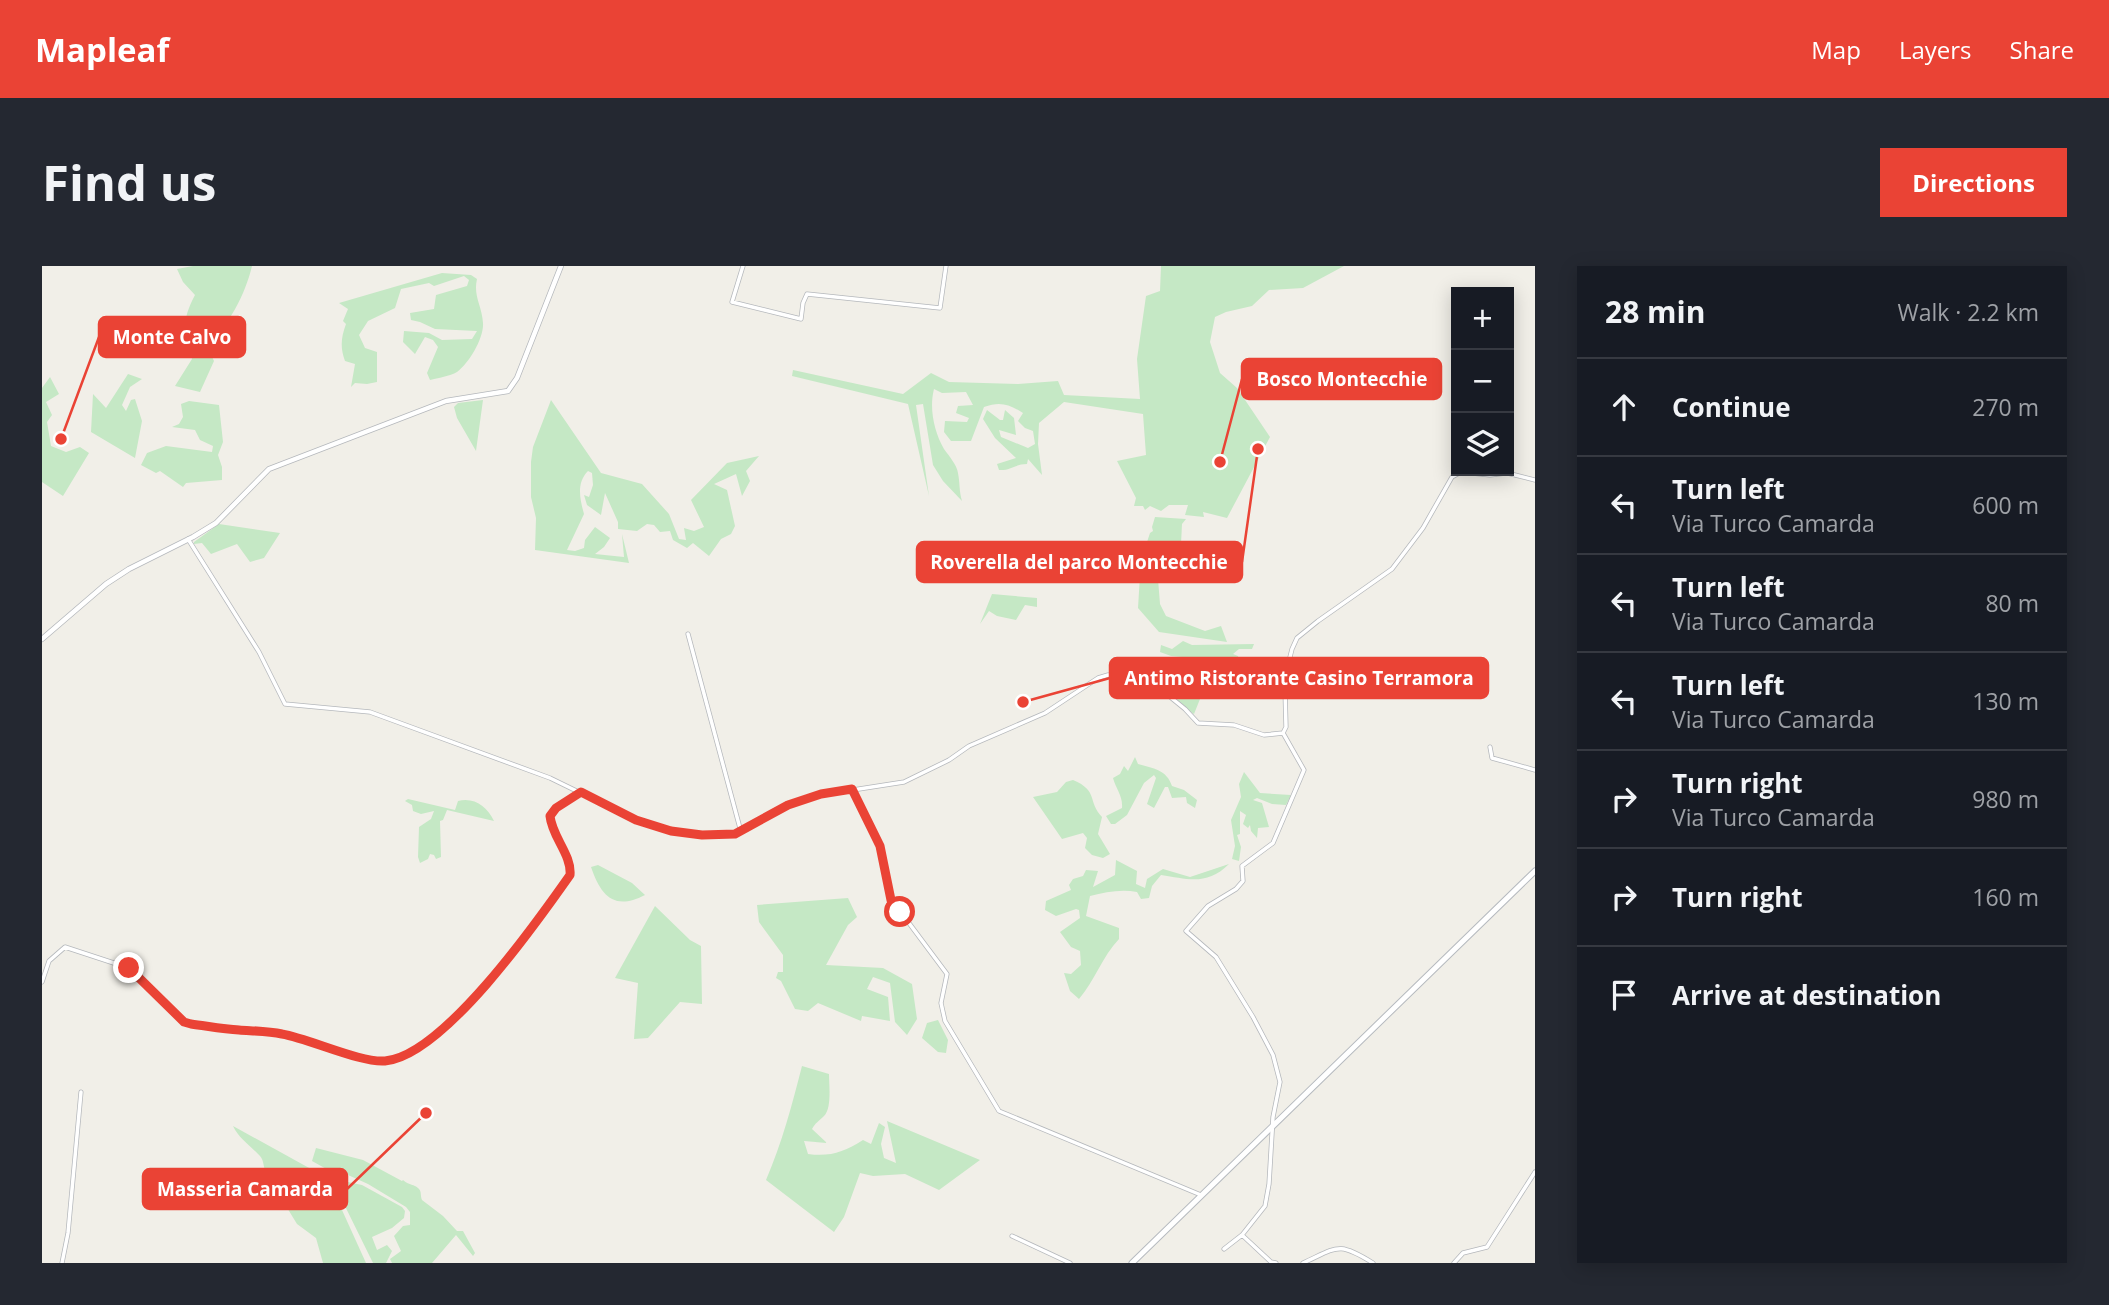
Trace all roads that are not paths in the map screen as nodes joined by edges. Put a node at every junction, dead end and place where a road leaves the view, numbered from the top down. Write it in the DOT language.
graph roads {
  1 [pos="561,266"];
  2 [pos="743,266"];
  3 [pos="946,266"];
  4 [pos="1535,480"];
  5 [pos="188,540"];
  6 [pos="688,634"];
  7 [pos="42,639"];
  8 [pos="1283,733"];
  9 [pos="1490,747"];
  10 [pos="1535,770"];
  11 [pos="852,789"];
  12 [pos="581,792"];
  13 [pos="741,832"];
  14 [pos="1535,871"];
  15 [pos="42,982"];
  16 [pos="81,1092"];
  17 [pos="1273,1126"];
  18 [pos="1535,1171"];
  19 [pos="1201,1195"];
  20 [pos="1242,1235"];
  21 [pos="1012,1236"];
  22 [pos="1224,1249"];
  23 [pos="62,1263"];
  24 [pos="1070,1263"];
  25 [pos="1132,1263"];
  26 [pos="1276,1263"];
  27 [pos="1303,1263"];
  28 [pos="1373,1263"];
  29 [pos="1454,1263"];
  1 -- 5 [label="street"];
  2 -- 3 [label="street"];
  4 -- 8 [label="street"];
  5 -- 7 [label="street"];
  5 -- 12 [label="street"];
  6 -- 13 [label="street"];
  8 -- 11 [label="street"];
  8 -- 17 [label="street"];
  9 -- 10 [label="street"];
  11 -- 13 [label="street"];
  11 -- 19 [label="street"];
  12 -- 13 [label="street"];
  12 -- 15 [label="street"];
  14 -- 17 [label="main road"];
  16 -- 23 [label="street"];
  17 -- 19 [label="main road"];
  17 -- 20 [label="street"];
  18 -- 29 [label="street"];
  19 -- 25 [label="main road"];
  20 -- 22 [label="street"];
  20 -- 26 [label="street"];
  21 -- 24 [label="street"];
  27 -- 28 [label="street"];
}
